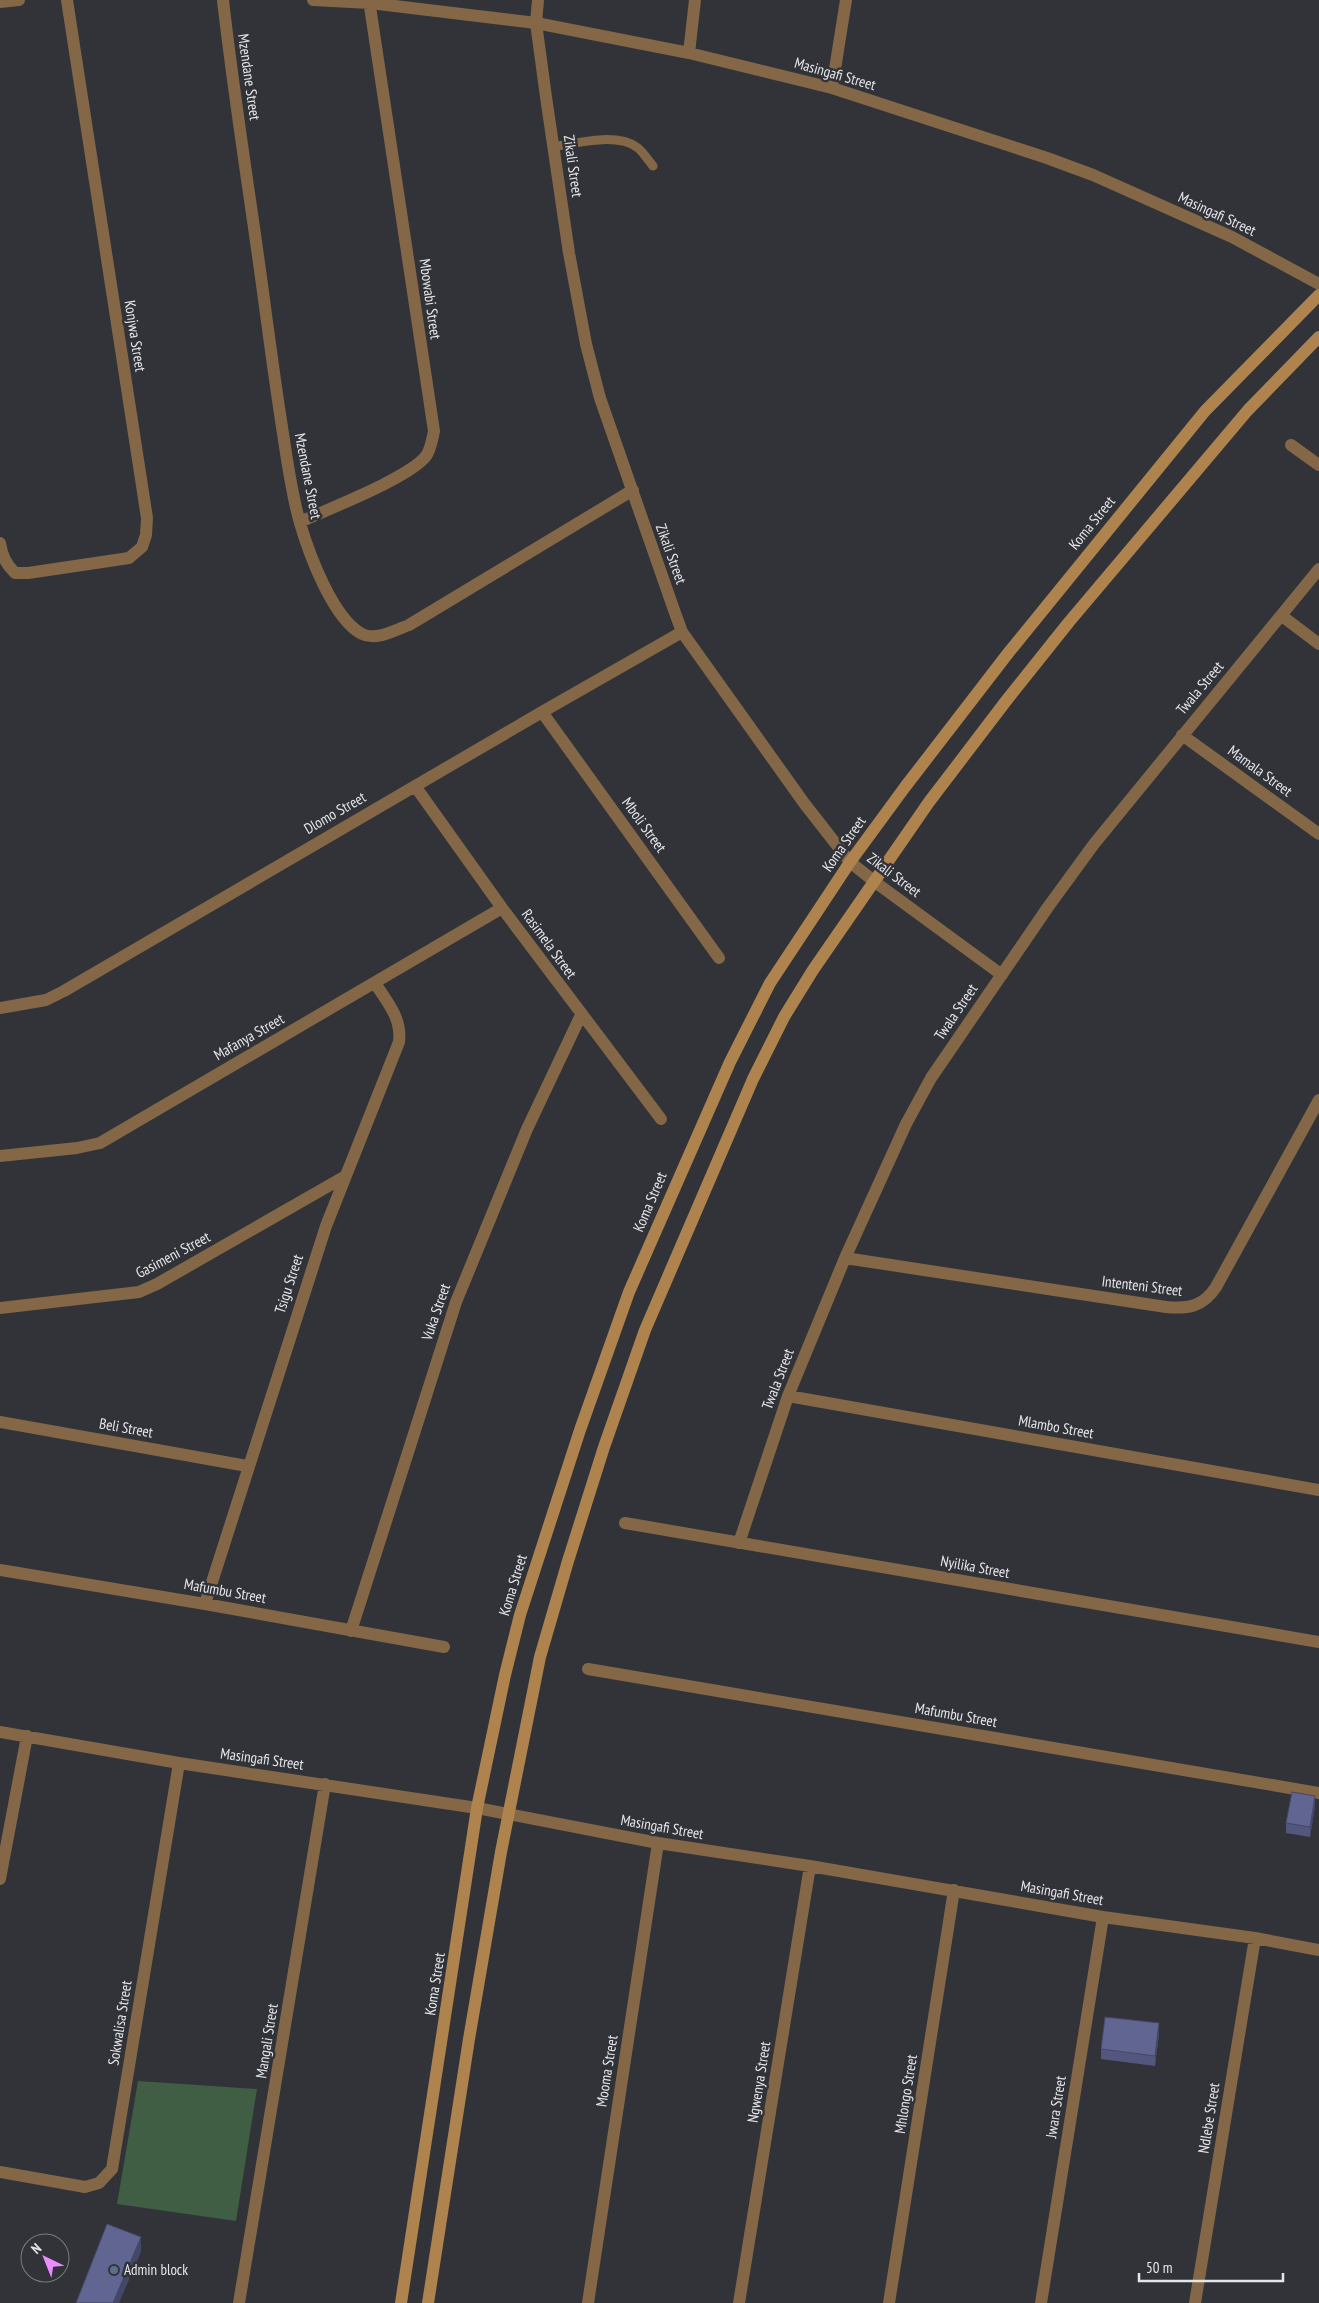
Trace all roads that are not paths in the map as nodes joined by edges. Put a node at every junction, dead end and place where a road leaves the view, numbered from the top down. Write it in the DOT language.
graph roads {
  1 [pos="20,0"];
  2 [pos="67,0"];
  3 [pos="223,0"];
  4 [pos="313,0"];
  5 [pos="538,0"];
  6 [pos="695,0"];
  7 [pos="846,0"];
  8 [pos="0,2"];
  9 [pos="370,2"];
  10 [pos="536,23"];
  11 [pos="689,53"];
  12 [pos="832,88"];
  13 [pos="553,147"];
  14 [pos="653,166"];
  15 [pos="1319,284"];
  16 [pos="1319,295"];
  17 [pos="1319,337"];
  18 [pos="1291,445"];
  19 [pos="1319,465"];
  20 [pos="633,490"];
  21 [pos="300,522"];
  22 [pos="0,543"];
  23 [pos="1319,569"];
  24 [pos="1282,616"];
  25 [pos="682,632"];
  26 [pos="1319,644"];
  27 [pos="542,712"];
  28 [pos="1182,735"];
  29 [pos="415,786"];
  30 [pos="1319,834"];
  31 [pos="850,862"];
  32 [pos="875,882"];
  33 [pos="502,908"];
  34 [pos="719,958"];
  35 [pos="1002,975"];
  36 [pos="375,983"];
  37 [pos="0,1008"];
  38 [pos="581,1015"];
  39 [pos="1319,1100"];
  40 [pos="661,1119"];
  41 [pos="0,1156"];
  42 [pos="344,1178"];
  43 [pos="844,1258"];
  44 [pos="0,1308"];
  45 [pos="788,1396"];
  46 [pos="0,1422"];
  47 [pos="247,1466"];
  48 [pos="1319,1490"];
  49 [pos="625,1523"];
  50 [pos="739,1543"];
  51 [pos="0,1570"];
  52 [pos="204,1604"];
  53 [pos="351,1631"];
  54 [pos="1319,1642"];
  55 [pos="444,1647"];
  56 [pos="588,1669"];
  57 [pos="0,1732"];
  58 [pos="27,1736"];
  59 [pos="179,1764"];
  60 [pos="326,1784"];
  61 [pos="1319,1792"];
  62 [pos="477,1808"];
  63 [pos="509,1815"];
  64 [pos="658,1843"];
  65 [pos="810,1866"];
  66 [pos="0,1879"];
  67 [pos="954,1890"];
  68 [pos="1103,1917"];
  69 [pos="1255,1938"];
  70 [pos="1319,1950"];
  71 [pos="0,2172"];
  72 [pos="239,2303"];
  73 [pos="401,2303"];
  74 [pos="428,2303"];
  75 [pos="588,2303"];
  76 [pos="739,2303"];
  77 [pos="889,2303"];
  78 [pos="1041,2303"];
  79 [pos="1195,2303"];
  1 -- 8 [label="street"];
  2 -- 22 [label="street, Konjwa Street"];
  3 -- 21 [label="street, Mzendane Street"];
  4 -- 9 [label="street, Masingafi Street"];
  5 -- 10 [label="street, Zikali Street"];
  6 -- 11 [label="street"];
  7 -- 12 [label="street"];
  9 -- 10 [label="street, Masingafi Street"];
  9 -- 21 [label="street, Mbowabi Street"];
  10 -- 11 [label="street, Masingafi Street"];
  10 -- 13 [label="street, Zikali Street"];
  11 -- 12 [label="street, Masingafi Street"];
  12 -- 15 [label="street, Masingafi Street"];
  13 -- 14 [label="lane"];
  13 -- 20 [label="street, Zikali Street"];
  16 -- 31 [label="main road, Koma Street"];
  17 -- 32 [label="main road"];
  18 -- 19 [label="street"];
  20 -- 21 [label="street, Mzendane Street"];
  20 -- 25 [label="street, Zikali Street"];
  23 -- 24 [label="street, Twala Street"];
  24 -- 26 [label="street"];
  24 -- 28 [label="street, Twala Street"];
  25 -- 27 [label="street, Dlomo Street"];
  25 -- 31 [label="street, Zikali Street"];
  27 -- 29 [label="street, Dlomo Street"];
  27 -- 34 [label="street, Mboli Street"];
  28 -- 30 [label="street, Mamala Street"];
  28 -- 35 [label="street, Twala Street"];
  29 -- 33 [label="street, Rasimela Street"];
  29 -- 37 [label="street, Dlomo Street"];
  31 -- 32 [label="street, Zikali Street"];
  31 -- 62 [label="main road, Koma Street"];
  32 -- 35 [label="street, Zikali Street"];
  32 -- 63 [label="main road"];
  33 -- 36 [label="street, Mafanya Street"];
  33 -- 38 [label="street, Rasimela Street"];
  35 -- 43 [label="street, Twala Street"];
  36 -- 41 [label="street, Mafanya Street"];
  36 -- 42 [label="street, Tsigu Street"];
  38 -- 40 [label="street, Rasimela Street"];
  38 -- 53 [label="street, Vuka Street"];
  39 -- 43 [label="street, Intenteni Street"];
  42 -- 44 [label="street, Gasimeni Street"];
  42 -- 47 [label="street, Tsigu Street"];
  43 -- 45 [label="street, Twala Street"];
  45 -- 48 [label="street, Mlambo Street"];
  45 -- 50 [label="street, Twala Street"];
  46 -- 47 [label="street, Beli Street"];
  47 -- 52 [label="street, Tsigu Street"];
  49 -- 50 [label="street, Nyilika Street"];
  50 -- 54 [label="street, Nyilika Street"];
  51 -- 52 [label="street, Mafumbu Street"];
  52 -- 53 [label="street, Mafumbu Street"];
  53 -- 55 [label="street, Mafumbu Street"];
  56 -- 61 [label="street, Mafumbu Street"];
  57 -- 58 [label="street, Masingafi Street"];
  58 -- 59 [label="street, Masingafi Street"];
  58 -- 66 [label="street"];
  59 -- 60 [label="street, Masingafi Street"];
  59 -- 71 [label="street, Sokwalisa Street"];
  60 -- 62 [label="street, Masingafi Street"];
  60 -- 72 [label="street, Mangali Street"];
  62 -- 63 [label="street, Masingafi Street"];
  62 -- 73 [label="main road, Koma Street"];
  63 -- 64 [label="street, Masingafi Street"];
  63 -- 74 [label="main road"];
  64 -- 65 [label="street, Masingafi Street"];
  64 -- 75 [label="street, Mooma Street"];
  65 -- 67 [label="street, Masingafi Street"];
  65 -- 76 [label="street, Ngwenya Street"];
  67 -- 68 [label="street, Masingafi Street"];
  67 -- 77 [label="street, Mhlongo Street"];
  68 -- 69 [label="street, Masingafi Street"];
  68 -- 78 [label="street, Jwara Street"];
  69 -- 70 [label="street, Masingafi Street"];
  69 -- 79 [label="street, Ndlebe Street"];
}
